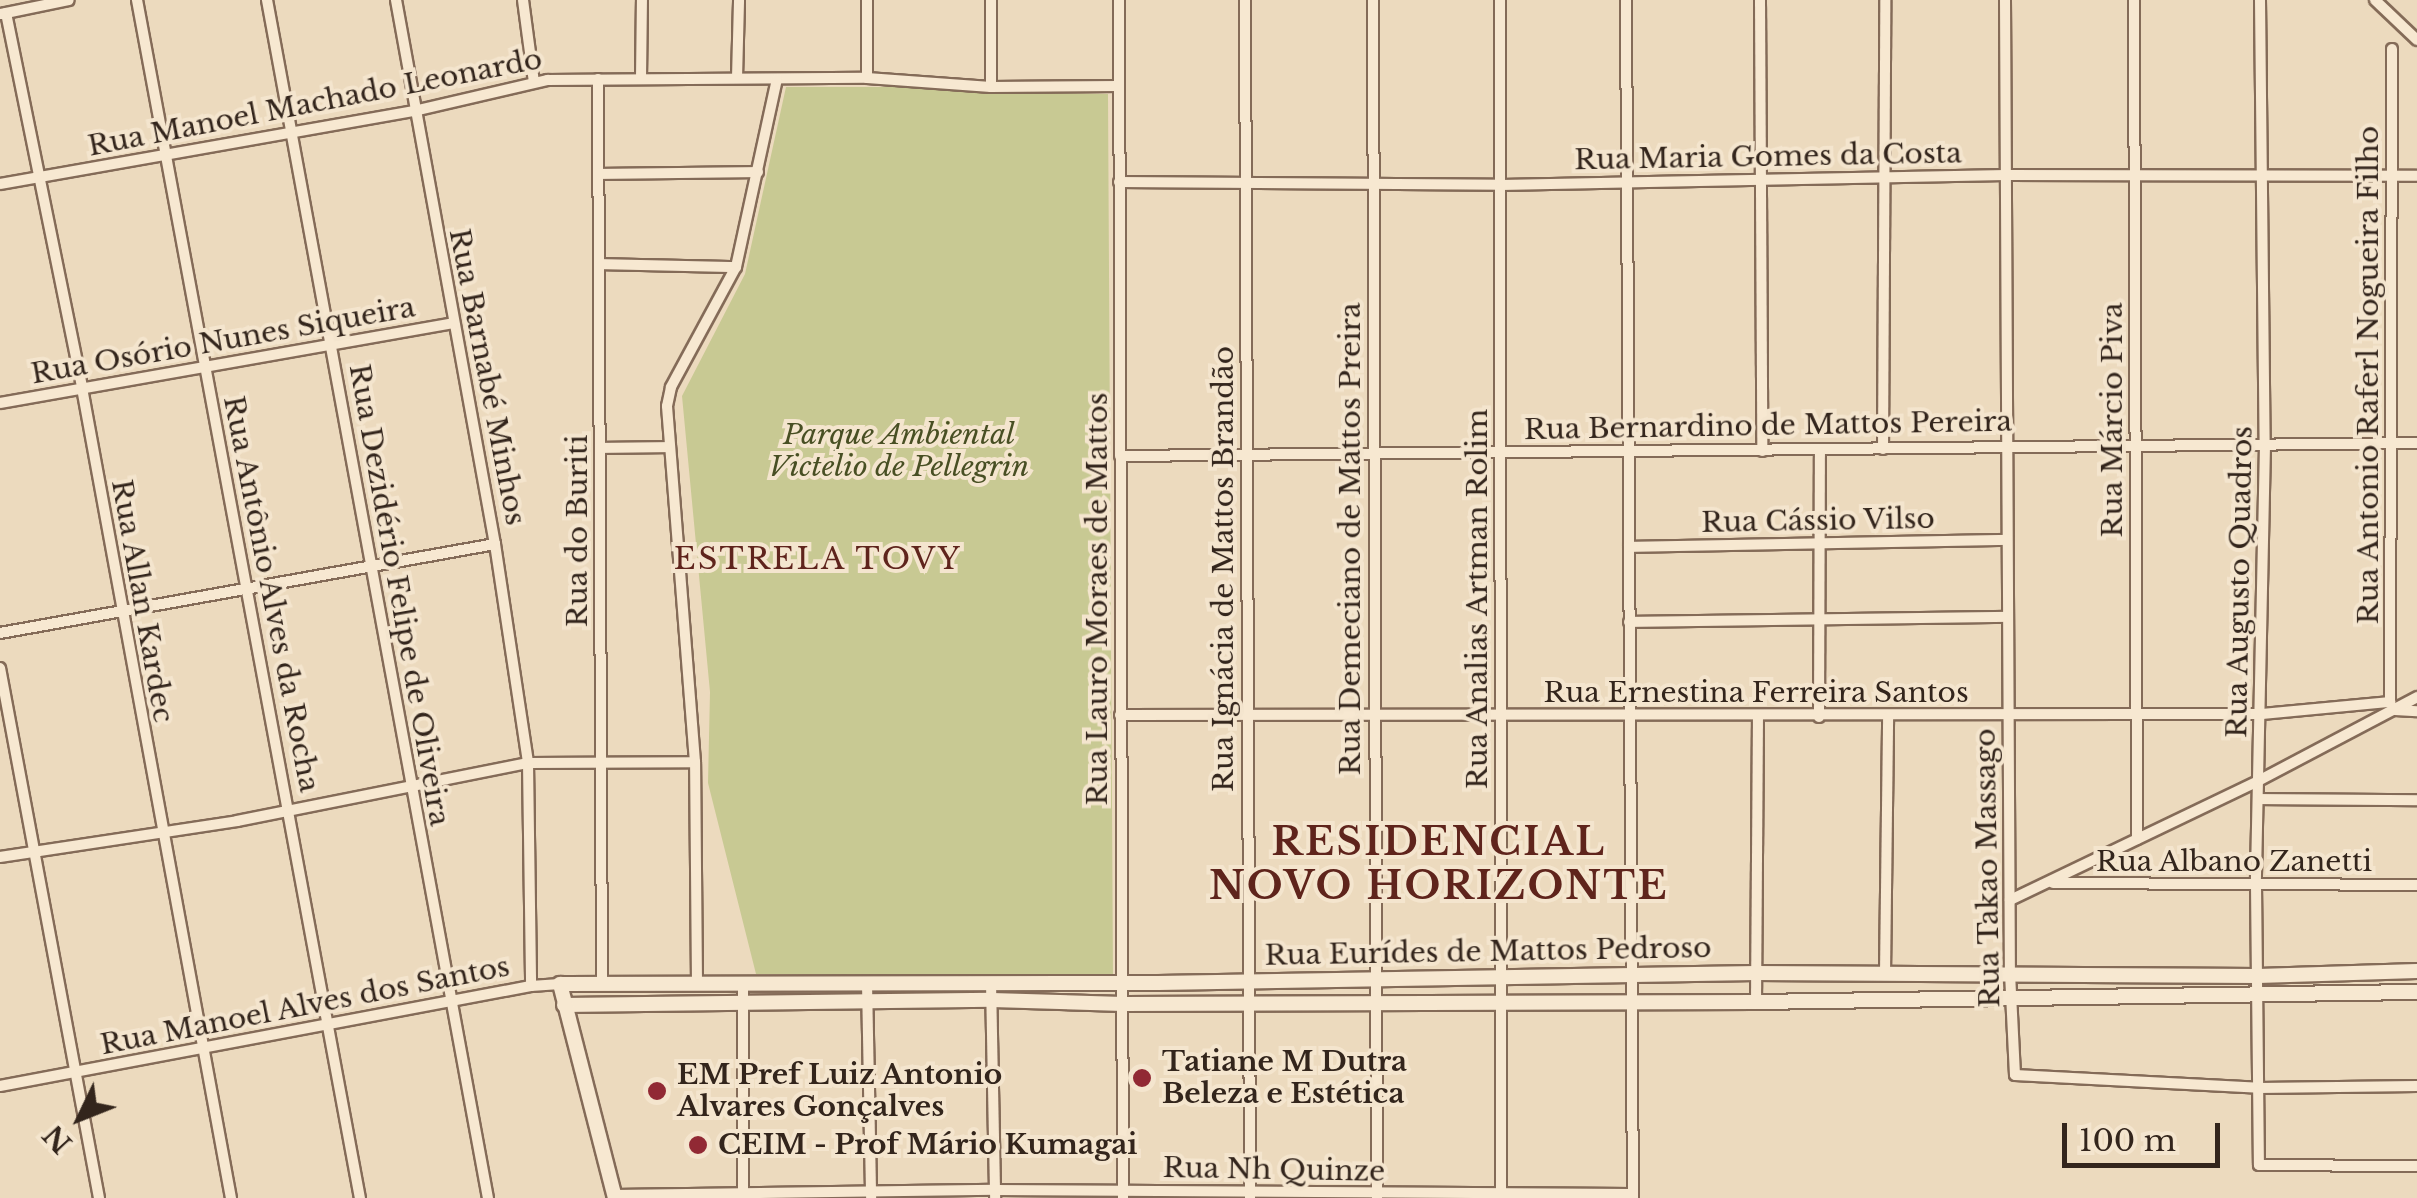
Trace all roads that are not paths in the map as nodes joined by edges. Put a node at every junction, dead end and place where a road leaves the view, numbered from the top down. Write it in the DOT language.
graph roads {
  1 [pos="69,0"];
  2 [pos="137,0"];
  3 [pos="268,0"];
  4 [pos="396,0"];
  5 [pos="523,0"];
  6 [pos="642,0"];
  7 [pos="739,0"];
  8 [pos="867,0"];
  9 [pos="991,0"];
  10 [pos="1118,0"];
  11 [pos="1245,0"];
  12 [pos="1372,0"];
  13 [pos="1500,0"];
  14 [pos="1626,0"];
  15 [pos="1760,0"];
  16 [pos="1886,0"];
  17 [pos="2006,0"];
  18 [pos="2134,0"];
  19 [pos="2260,0"];
  20 [pos="2375,0"];
  21 [pos="3,14"];
  22 [pos="2417,40"];
  23 [pos="2392,49"];
  24 [pos="641,78"];
  25 [pos="736,78"];
  26 [pos="867,78"];
  27 [pos="598,79"];
  28 [pos="777,79"];
  29 [pos="534,82"];
  30 [pos="1118,86"];
  31 [pos="991,87"];
  32 [pos="414,111"];
  33 [pos="293,134"];
  34 [pos="169,155"];
  35 [pos="758,172"];
  36 [pos="600,174"];
  37 [pos="2006,175"];
  38 [pos="2135,176"];
  39 [pos="2265,176"];
  40 [pos="2392,176"];
  41 [pos="2417,176"];
  42 [pos="40,177"];
  43 [pos="1883,178"];
  44 [pos="1760,179"];
  45 [pos="1120,182"];
  46 [pos="1627,182"];
  47 [pos="1246,183"];
  48 [pos="0,184"];
  49 [pos="1374,184"];
  50 [pos="1501,185"];
  51 [pos="600,264"];
  52 [pos="736,268"];
  53 [pos="454,323"];
  54 [pos="331,344"];
  55 [pos="204,366"];
  56 [pos="82,388"];
  57 [pos="0,403"];
  58 [pos="2393,443"];
  59 [pos="2417,443"];
  60 [pos="2265,444"];
  61 [pos="2136,446"];
  62 [pos="670,447"];
  63 [pos="600,448"];
  64 [pos="2008,448"];
  65 [pos="1820,450"];
  66 [pos="1883,450"];
  67 [pos="1762,451"];
  68 [pos="1628,453"];
  69 [pos="1501,454"];
  70 [pos="1374,455"];
  71 [pos="1120,456"];
  72 [pos="1247,456"];
  73 [pos="2007,540"];
  74 [pos="1819,542"];
  75 [pos="496,544"];
  76 [pos="1629,548"];
  77 [pos="370,565"];
  78 [pos="247,586"];
  79 [pos="120,612"];
  80 [pos="1819,617"];
  81 [pos="2008,617"];
  82 [pos="1630,622"];
  83 [pos="0,633"];
  84 [pos="0,668"];
  85 [pos="2417,697"];
  86 [pos="2392,706"];
  87 [pos="2417,711"];
  88 [pos="1374,714"];
  89 [pos="1500,714"];
  90 [pos="2262,714"];
  91 [pos="1120,715"];
  92 [pos="2137,715"];
  93 [pos="1246,716"];
  94 [pos="2009,716"];
  95 [pos="1758,717"];
  96 [pos="1819,717"];
  97 [pos="1888,717"];
  98 [pos="1630,718"];
  99 [pos="600,760"];
  100 [pos="695,762"];
  101 [pos="528,764"];
  102 [pos="2258,782"];
  103 [pos="410,785"];
  104 [pos="2258,798"];
  105 [pos="2417,800"];
  106 [pos="290,812"];
  107 [pos="160,830"];
  108 [pos="2137,839"];
  109 [pos="35,850"];
  110 [pos="0,857"];
  111 [pos="2052,883"];
  112 [pos="2256,884"];
  113 [pos="2417,885"];
  114 [pos="2010,900"];
  115 [pos="2417,971"];
  116 [pos="2010,972"];
  117 [pos="1756,973"];
  118 [pos="1885,973"];
  119 [pos="1630,974"];
  120 [pos="2258,976"];
  121 [pos="1502,977"];
  122 [pos="1374,979"];
  123 [pos="1248,980"];
  124 [pos="602,982"];
  125 [pos="992,982"];
  126 [pos="1123,982"];
  127 [pos="697,983"];
  128 [pos="743,983"];
  129 [pos="867,983"];
  130 [pos="560,984"];
  131 [pos="531,986"];
  132 [pos="2417,992"];
  133 [pos="2257,994"];
  134 [pos="2011,997"];
  135 [pos="992,1000"];
  136 [pos="450,1002"];
  137 [pos="868,1002"];
  138 [pos="1631,1002"];
  139 [pos="1756,1002"];
  140 [pos="1376,1003"];
  141 [pos="1500,1003"];
  142 [pos="564,1004"];
  143 [pos="1123,1004"];
  144 [pos="1249,1004"];
  145 [pos="743,1006"];
  146 [pos="328,1026"];
  147 [pos="202,1048"];
  148 [pos="76,1072"];
  149 [pos="0,1086"];
  150 [pos="2417,1086"];
  151 [pos="2260,1088"];
  152 [pos="2417,1166"];
  153 [pos="871,1194"];
  154 [pos="995,1194"];
  155 [pos="1123,1194"];
  156 [pos="1250,1196"];
  157 [pos="1376,1196"];
  158 [pos="1501,1196"];
  159 [pos="1633,1196"];
  160 [pos="615,1197"];
  161 [pos="743,1197"];
  162 [pos="99,1198"];
  163 [pos="231,1198"];
  164 [pos="360,1198"];
  165 [pos="488,1198"];
  1 -- 21 [label="street"];
  2 -- 34 [label="street, Rua Antônio Alves da Rocha"];
  3 -- 33 [label="street, Rua Dezidério Felipe de Oliveira"];
  4 -- 32 [label="street, Rua Barnabé Minhos"];
  5 -- 29 [label="street"];
  6 -- 24 [label="street"];
  7 -- 25 [label="street"];
  8 -- 26 [label="street"];
  9 -- 31 [label="street"];
  10 -- 30 [label="street, Rua Lauro Moraes de Mattos"];
  11 -- 47 [label="street, Rua Ignácia de Mattos Brandão"];
  12 -- 49 [label="street, Rua Demeciano de Mattos Preira"];
  13 -- 50 [label="street, Rua Analias Artman Rolim"];
  14 -- 46 [label="street"];
  15 -- 44 [label="street"];
  16 -- 43 [label="street"];
  17 -- 37 [label="street, Rua Takao Massago"];
  18 -- 38 [label="street, Rua Márcio Piva"];
  19 -- 39 [label="street, Rua Augusto Quadros"];
  20 -- 22 [label="street"];
  21 -- 42 [label="street, Rua Allan Kardec"];
  23 -- 40 [label="street, Rua Antonio Raferl Nogueira Filho"];
  24 -- 25 [label="street, Rua Manoel Machado Leonardo"];
  24 -- 27 [label="street, Rua Manoel Machado Leonardo"];
  25 -- 28 [label="street, Rua Manoel Machado Leonardo"];
  26 -- 28 [label="street, Rua Manoel Machado Leonardo"];
  26 -- 31 [label="street, Rua Manoel Machado Leonardo"];
  27 -- 29 [label="street, Rua Manoel Machado Leonardo"];
  27 -- 36 [label="street, Rua do Buriti"];
  28 -- 35 [label="street"];
  29 -- 32 [label="street, Rua Manoel Machado Leonardo"];
  30 -- 31 [label="street, Rua Manoel Machado Leonardo"];
  30 -- 45 [label="street, Rua Lauro Moraes de Mattos"];
  32 -- 33 [label="street, Rua Manoel Machado Leonardo"];
  32 -- 53 [label="street, Rua Barnabé Minhos"];
  33 -- 34 [label="street, Rua Manoel Machado Leonardo"];
  33 -- 54 [label="street, Rua Dezidério Felipe de Oliveira"];
  34 -- 42 [label="street, Rua Manoel Machado Leonardo"];
  34 -- 55 [label="street, Rua Antônio Alves da Rocha"];
  35 -- 36 [label="street"];
  35 -- 52 [label="street"];
  36 -- 51 [label="street, Rua do Buriti"];
  37 -- 38 [label="street, Rua Maria Gomes da Costa"];
  37 -- 43 [label="street, Rua Maria Gomes da Costa"];
  37 -- 64 [label="street, Rua Takao Massago"];
  38 -- 39 [label="street, Rua Maria Gomes da Costa"];
  38 -- 61 [label="street, Rua Márcio Piva"];
  39 -- 40 [label="street, Rua Maria Gomes da Costa"];
  39 -- 60 [label="street, Rua Augusto Quadros"];
  40 -- 41 [label="street, Rua Maria Gomes da Costa"];
  40 -- 58 [label="street, Rua Antonio Raferl Nogueira Filho"];
  42 -- 48 [label="street, Rua Manoel Machado Leonardo"];
  42 -- 56 [label="street, Rua Allan Kardec"];
  43 -- 44 [label="street, Rua Maria Gomes da Costa"];
  43 -- 66 [label="street"];
  44 -- 46 [label="street, Rua Maria Gomes da Costa"];
  44 -- 67 [label="street"];
  45 -- 47 [label="street, Rua Maria Gomes da Costa"];
  45 -- 71 [label="street, Rua Lauro Moraes de Mattos"];
  46 -- 50 [label="street, Rua Maria Gomes da Costa"];
  46 -- 68 [label="street"];
  47 -- 49 [label="street, Rua Maria Gomes da Costa"];
  47 -- 72 [label="street, Rua Ignácia de Mattos Brandão"];
  49 -- 50 [label="street, Rua Maria Gomes da Costa"];
  49 -- 70 [label="street, Rua Demeciano de Mattos Preira"];
  50 -- 69 [label="street, Rua Analias Artman Rolim"];
  51 -- 52 [label="street"];
  51 -- 63 [label="street, Rua do Buriti"];
  52 -- 62 [label="street"];
  53 -- 54 [label="street, Rua Osório Nunes Siqueira"];
  53 -- 75 [label="street, Rua Barnabé Minhos"];
  54 -- 55 [label="street, Rua Osório Nunes Siqueira"];
  54 -- 77 [label="street, Rua Dezidério Felipe de Oliveira"];
  55 -- 56 [label="street, Rua Osório Nunes Siqueira"];
  55 -- 78 [label="street, Rua Antônio Alves da Rocha"];
  56 -- 57 [label="street, Rua Osório Nunes Siqueira"];
  56 -- 79 [label="street, Rua Allan Kardec"];
  58 -- 59 [label="street, Rua Bernardino de Mattos Pereira"];
  58 -- 60 [label="street, Rua Bernardino de Mattos Pereira"];
  58 -- 86 [label="street, Rua Antonio Raferl Nogueira Filho"];
  60 -- 61 [label="street, Rua Bernardino de Mattos Pereira"];
  60 -- 90 [label="street, Rua Augusto Quadros"];
  61 -- 64 [label="street, Rua Bernardino de Mattos Pereira"];
  61 -- 92 [label="street, Rua Márcio Piva"];
  62 -- 63 [label="street"];
  62 -- 100 [label="street"];
  63 -- 99 [label="street, Rua do Buriti"];
  64 -- 66 [label="street, Rua Bernardino de Mattos Pereira"];
  64 -- 73 [label="street, Rua Takao Massago"];
  65 -- 66 [label="street, Rua Bernardino de Mattos Pereira"];
  65 -- 67 [label="street, Rua Bernardino de Mattos Pereira"];
  65 -- 74 [label="street"];
  67 -- 68 [label="street, Rua Bernardino de Mattos Pereira"];
  68 -- 69 [label="street, Rua Bernardino de Mattos Pereira"];
  68 -- 76 [label="street"];
  69 -- 70 [label="street, Rua Bernardino de Mattos Pereira"];
  69 -- 89 [label="street, Rua Analias Artman Rolim"];
  70 -- 72 [label="street, Rua Bernardino de Mattos Pereira"];
  70 -- 88 [label="street, Rua Demeciano de Mattos Preira"];
  71 -- 72 [label="street, Rua Bernardino de Mattos Pereira"];
  71 -- 91 [label="street, Rua Lauro Moraes de Mattos"];
  72 -- 93 [label="street, Rua Ignácia de Mattos Brandão"];
  73 -- 74 [label="street, Rua Cássio Vilso"];
  73 -- 81 [label="street, Rua Takao Massago"];
  74 -- 76 [label="street, Rua Cássio Vilso"];
  74 -- 80 [label="street"];
  75 -- 77 [label="street"];
  75 -- 101 [label="street, Rua Barnabé Minhos"];
  76 -- 82 [label="street"];
  77 -- 78 [label="street"];
  77 -- 103 [label="street, Rua Dezidério Felipe de Oliveira"];
  78 -- 79 [label="street"];
  78 -- 106 [label="street, Rua Antônio Alves da Rocha"];
  79 -- 83 [label="street"];
  79 -- 107 [label="street, Rua Allan Kardec"];
  80 -- 81 [label="street"];
  80 -- 82 [label="street"];
  80 -- 96 [label="street"];
  81 -- 94 [label="street, Rua Takao Massago"];
  82 -- 98 [label="street"];
  84 -- 109 [label="street"];
  85 -- 86 [label="street"];
  86 -- 87 [label="street, Rua Ernestina Ferreira Santos"];
  86 -- 90 [label="street, Rua Ernestina Ferreira Santos"];
  86 -- 102 [label="street"];
  88 -- 89 [label="street, Rua Ernestina Ferreira Santos"];
  88 -- 93 [label="street, Rua Ernestina Ferreira Santos"];
  88 -- 122 [label="street, Rua Demeciano de Mattos Preira"];
  89 -- 98 [label="street, Rua Ernestina Ferreira Santos"];
  89 -- 121 [label="street, Rua Analias Artman Rolim"];
  90 -- 92 [label="street, Rua Ernestina Ferreira Santos"];
  90 -- 102 [label="street, Rua Augusto Quadros"];
  91 -- 93 [label="street, Rua Ernestina Ferreira Santos"];
  91 -- 126 [label="street, Rua Lauro Moraes de Mattos"];
  92 -- 94 [label="street, Rua Ernestina Ferreira Santos"];
  92 -- 108 [label="street, Rua Márcio Piva"];
  93 -- 123 [label="street, Rua Ignácia de Mattos Brandão"];
  94 -- 97 [label="street, Rua Ernestina Ferreira Santos"];
  94 -- 114 [label="street, Rua Takao Massago"];
  95 -- 96 [label="street, Rua Ernestina Ferreira Santos"];
  95 -- 98 [label="street, Rua Ernestina Ferreira Santos"];
  95 -- 117 [label="street"];
  96 -- 97 [label="street, Rua Ernestina Ferreira Santos"];
  97 -- 118 [label="street"];
  98 -- 119 [label="street"];
  99 -- 100 [label="street"];
  99 -- 101 [label="street"];
  99 -- 124 [label="street, Rua do Buriti"];
  100 -- 127 [label="street"];
  101 -- 103 [label="street"];
  101 -- 131 [label="street, Rua Barnabé Minhos"];
  102 -- 104 [label="street, Rua Augusto Quadros"];
  102 -- 108 [label="street"];
  103 -- 106 [label="street"];
  103 -- 136 [label="street, Rua Dezidério Felipe de Oliveira"];
  104 -- 105 [label="street"];
  104 -- 112 [label="street, Rua Augusto Quadros"];
  106 -- 107 [label="street"];
  106 -- 146 [label="street, Rua Antônio Alves da Rocha"];
  107 -- 109 [label="street"];
  107 -- 147 [label="street, Rua Allan Kardec"];
  108 -- 111 [label="street"];
  109 -- 110 [label="street"];
  109 -- 148 [label="street"];
  111 -- 112 [label="street, Rua Albano Zanetti"];
  111 -- 114 [label="street"];
  112 -- 113 [label="street, Rua Albano Zanetti"];
  112 -- 120 [label="street, Rua Augusto Quadros"];
  114 -- 116 [label="street, Rua Takao Massago"];
  115 -- 120 [label="street, Rua Eurídes de Mattos Pedroso"];
  116 -- 118 [label="street, Rua Eurídes de Mattos Pedroso"];
  116 -- 120 [label="street, Rua Eurídes de Mattos Pedroso"];
  116 -- 134 [label="street, Rua Takao Massago"];
  117 -- 118 [label="street, Rua Eurídes de Mattos Pedroso"];
  117 -- 119 [label="street, Rua Eurídes de Mattos Pedroso"];
  117 -- 139 [label="street"];
  119 -- 121 [label="street, Rua Eurídes de Mattos Pedroso"];
  119 -- 138 [label="street"];
  120 -- 133 [label="street, Rua Augusto Quadros"];
  121 -- 122 [label="street, Rua Eurídes de Mattos Pedroso"];
  121 -- 141 [label="street, Rua Analias Artman Rolim"];
  122 -- 123 [label="street, Rua Eurídes de Mattos Pedroso"];
  122 -- 140 [label="street, Rua Demeciano de Mattos Preira"];
  123 -- 126 [label="street, Rua Eurídes de Mattos Pedroso"];
  123 -- 144 [label="street, Rua Ignácia de Mattos Brandão"];
  124 -- 127 [label="street, Rua Eurídes de Mattos Pedroso"];
  124 -- 130 [label="street, Rua Eurídes de Mattos Pedroso"];
  125 -- 126 [label="street, Rua Eurídes de Mattos Pedroso"];
  125 -- 129 [label="street, Rua Eurídes de Mattos Pedroso"];
  125 -- 135 [label="street"];
  126 -- 143 [label="street, Rua Lauro Moraes de Mattos"];
  127 -- 128 [label="street, Rua Eurídes de Mattos Pedroso"];
  128 -- 129 [label="street, Rua Eurídes de Mattos Pedroso"];
  128 -- 145 [label="street"];
  129 -- 137 [label="street"];
  130 -- 131 [label="street, Rua Manoel Alves dos Santos"];
  130 -- 142 [label="street"];
  131 -- 136 [label="street, Rua Manoel Alves dos Santos"];
  132 -- 133 [label="street, Rua Eurídes de Mattos Pedroso"];
  133 -- 134 [label="street, Rua Eurídes de Mattos Pedroso"];
  133 -- 151 [label="street, Rua Augusto Quadros"];
  134 -- 139 [label="street, Rua Eurídes de Mattos Pedroso"];
  134 -- 151 [label="street, Rua Takao Massago"];
  135 -- 137 [label="street, Rua Eurídes de Mattos Pedroso"];
  135 -- 143 [label="street, Rua Eurídes de Mattos Pedroso"];
  135 -- 154 [label="street"];
  136 -- 146 [label="street, Rua Manoel Alves dos Santos"];
  136 -- 165 [label="street, Rua Dezidério Felipe de Oliveira"];
  137 -- 145 [label="street, Rua Eurídes de Mattos Pedroso"];
  137 -- 153 [label="street"];
  138 -- 139 [label="street, Rua Eurídes de Mattos Pedroso"];
  138 -- 141 [label="street, Rua Eurídes de Mattos Pedroso"];
  138 -- 159 [label="street"];
  140 -- 141 [label="street, Rua Eurídes de Mattos Pedroso"];
  140 -- 144 [label="street, Rua Eurídes de Mattos Pedroso"];
  140 -- 157 [label="street, Rua Demeciano de Mattos Preira"];
  141 -- 158 [label="street, Rua Analias Artman Rolim"];
  142 -- 145 [label="street, Rua Eurídes de Mattos Pedroso"];
  142 -- 160 [label="street"];
  143 -- 144 [label="street, Rua Eurídes de Mattos Pedroso"];
  143 -- 155 [label="street, Rua Lauro Moraes de Mattos"];
  144 -- 156 [label="street, Rua Ignácia de Mattos Brandão"];
  145 -- 161 [label="street"];
  146 -- 147 [label="street, Rua Manoel Alves dos Santos"];
  146 -- 164 [label="street, Rua Antônio Alves da Rocha"];
  147 -- 148 [label="street, Rua Manoel Alves dos Santos"];
  147 -- 163 [label="street, Rua Allan Kardec"];
  148 -- 149 [label="street, Rua Manoel Alves dos Santos"];
  148 -- 162 [label="street"];
  150 -- 151 [label="street"];
  151 -- 152 [label="street, Rua Augusto Quadros"];
  153 -- 154 [label="street, Rua Nh Quinze"];
  153 -- 161 [label="street, Rua Nh Quinze"];
  154 -- 155 [label="street, Rua Nh Quinze"];
  155 -- 156 [label="street, Rua Nh Quinze"];
  156 -- 157 [label="street, Rua Nh Quinze"];
  157 -- 158 [label="street, Rua Nh Quinze"];
  158 -- 159 [label="street, Rua Nh Quinze"];
  160 -- 161 [label="street, Rua Nh Quinze"];
}
